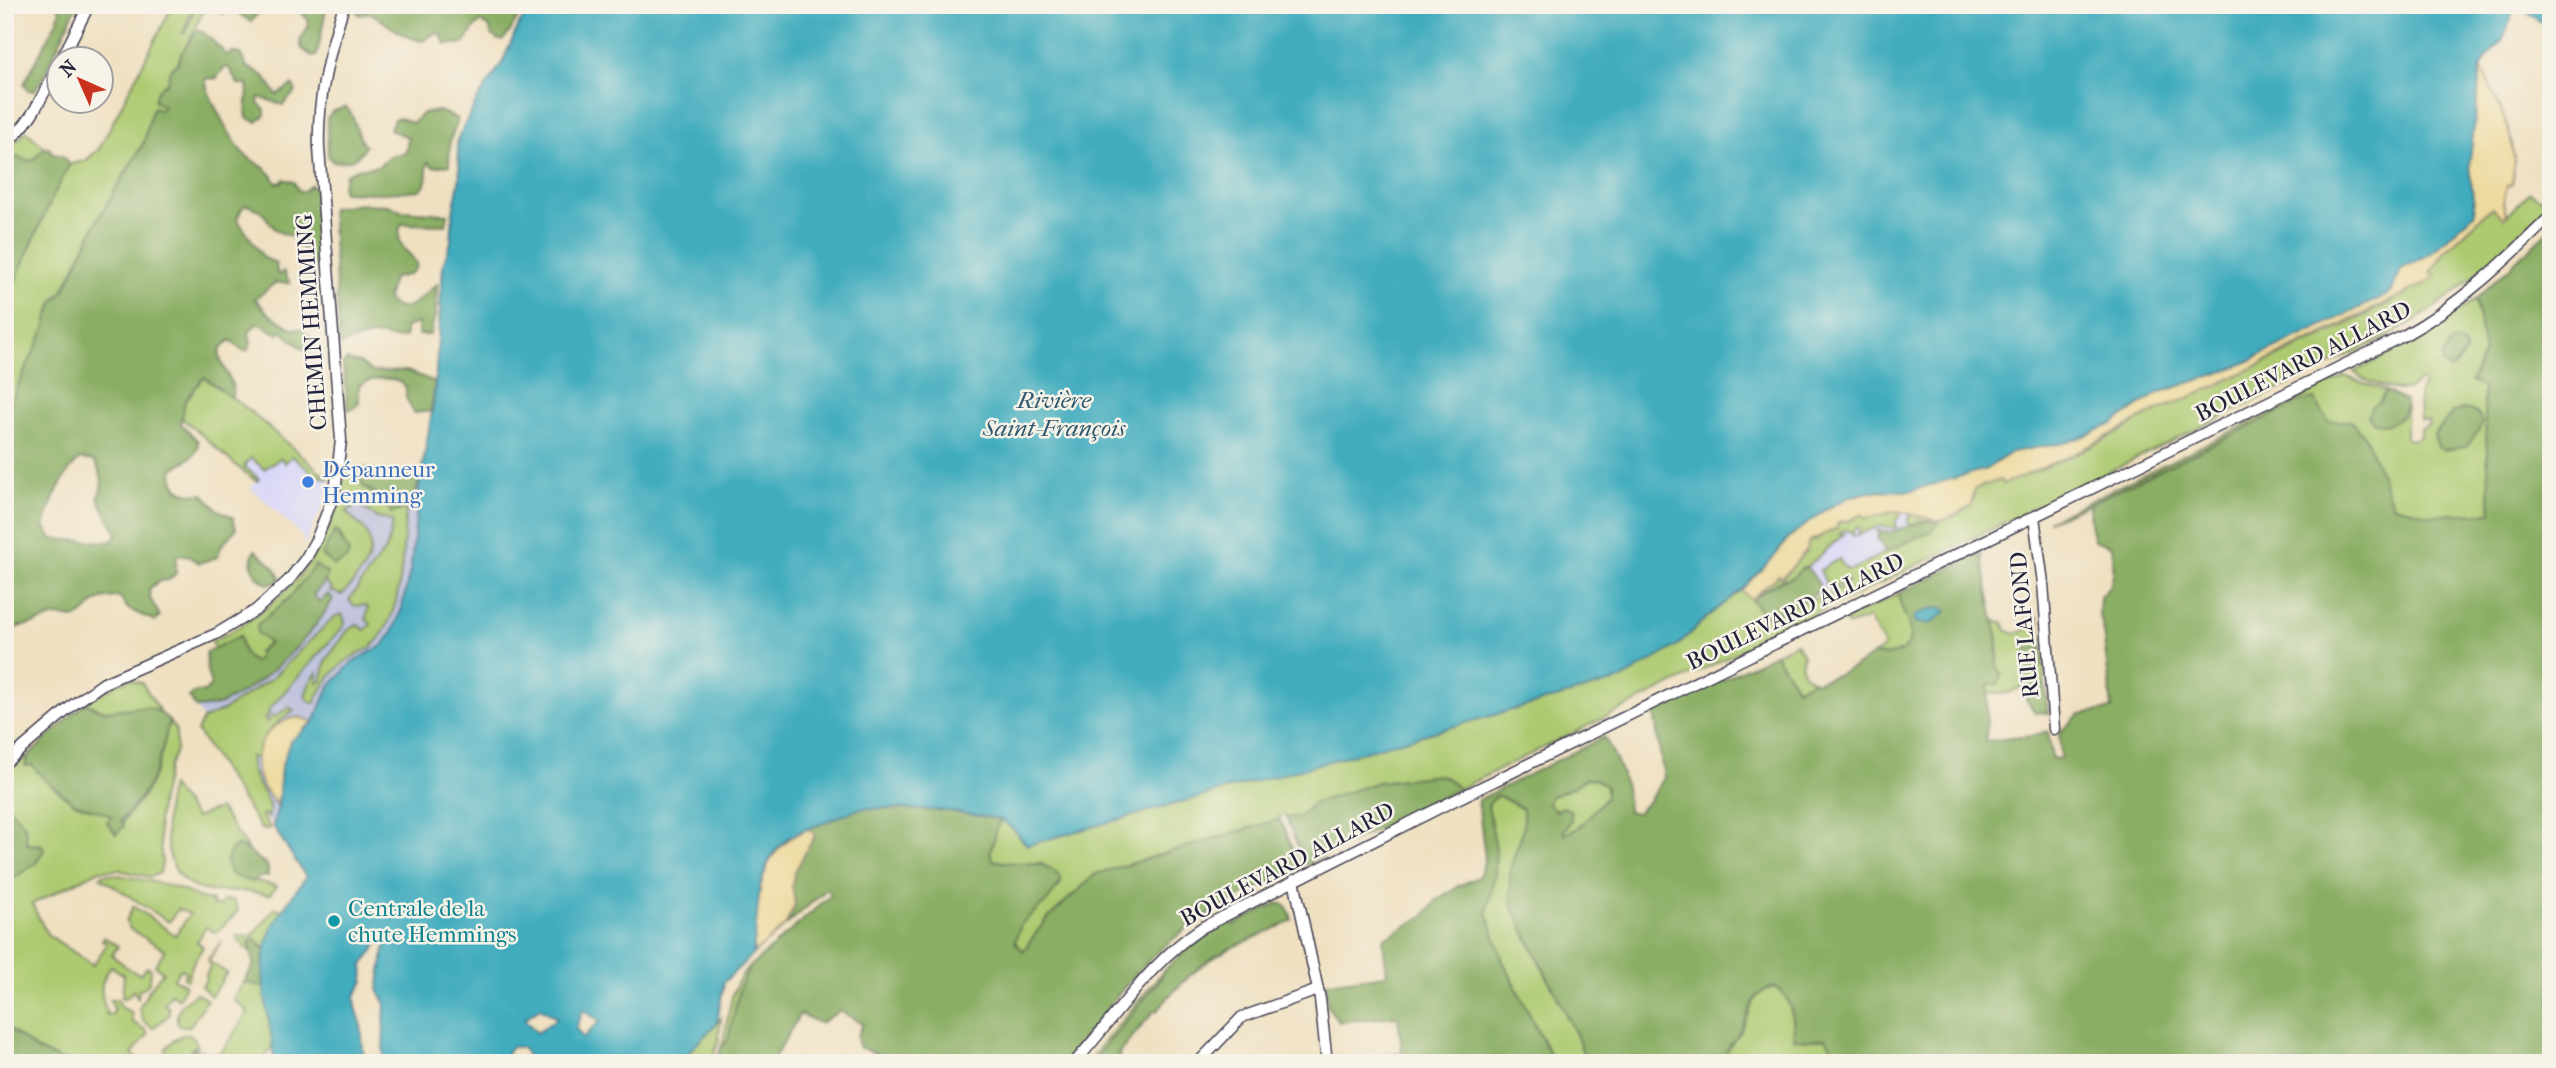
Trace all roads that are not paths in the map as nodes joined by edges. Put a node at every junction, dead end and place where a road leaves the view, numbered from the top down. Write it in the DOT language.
graph roads {
  1 [pos="89,5"];
  2 [pos="344,6"];
  3 [pos="68,46"];
  4 [pos="46,88"];
  5 [pos="5,143"];
  6 [pos="2551,216"];
  7 [pos="2034,517"];
  8 [pos="2054,729"];
  9 [pos="5,763"];
  10 [pos="1294,880"];
  11 [pos="1318,990"];
  12 [pos="1074,1063"];
  13 [pos="1198,1063"];
  14 [pos="1327,1063"];
  1 -- 3 [label="street"];
  2 -- 9 [label="street, CHEMIN HEMMING"];
  4 -- 5 [label="street"];
  6 -- 7 [label="street, BOULEVARD ALLARD"];
  7 -- 8 [label="street, RUE LAFOND"];
  7 -- 10 [label="street, BOULEVARD ALLARD"];
  10 -- 11 [label="street"];
  10 -- 12 [label="street, BOULEVARD ALLARD"];
  11 -- 13 [label="street"];
  11 -- 14 [label="street"];
}
